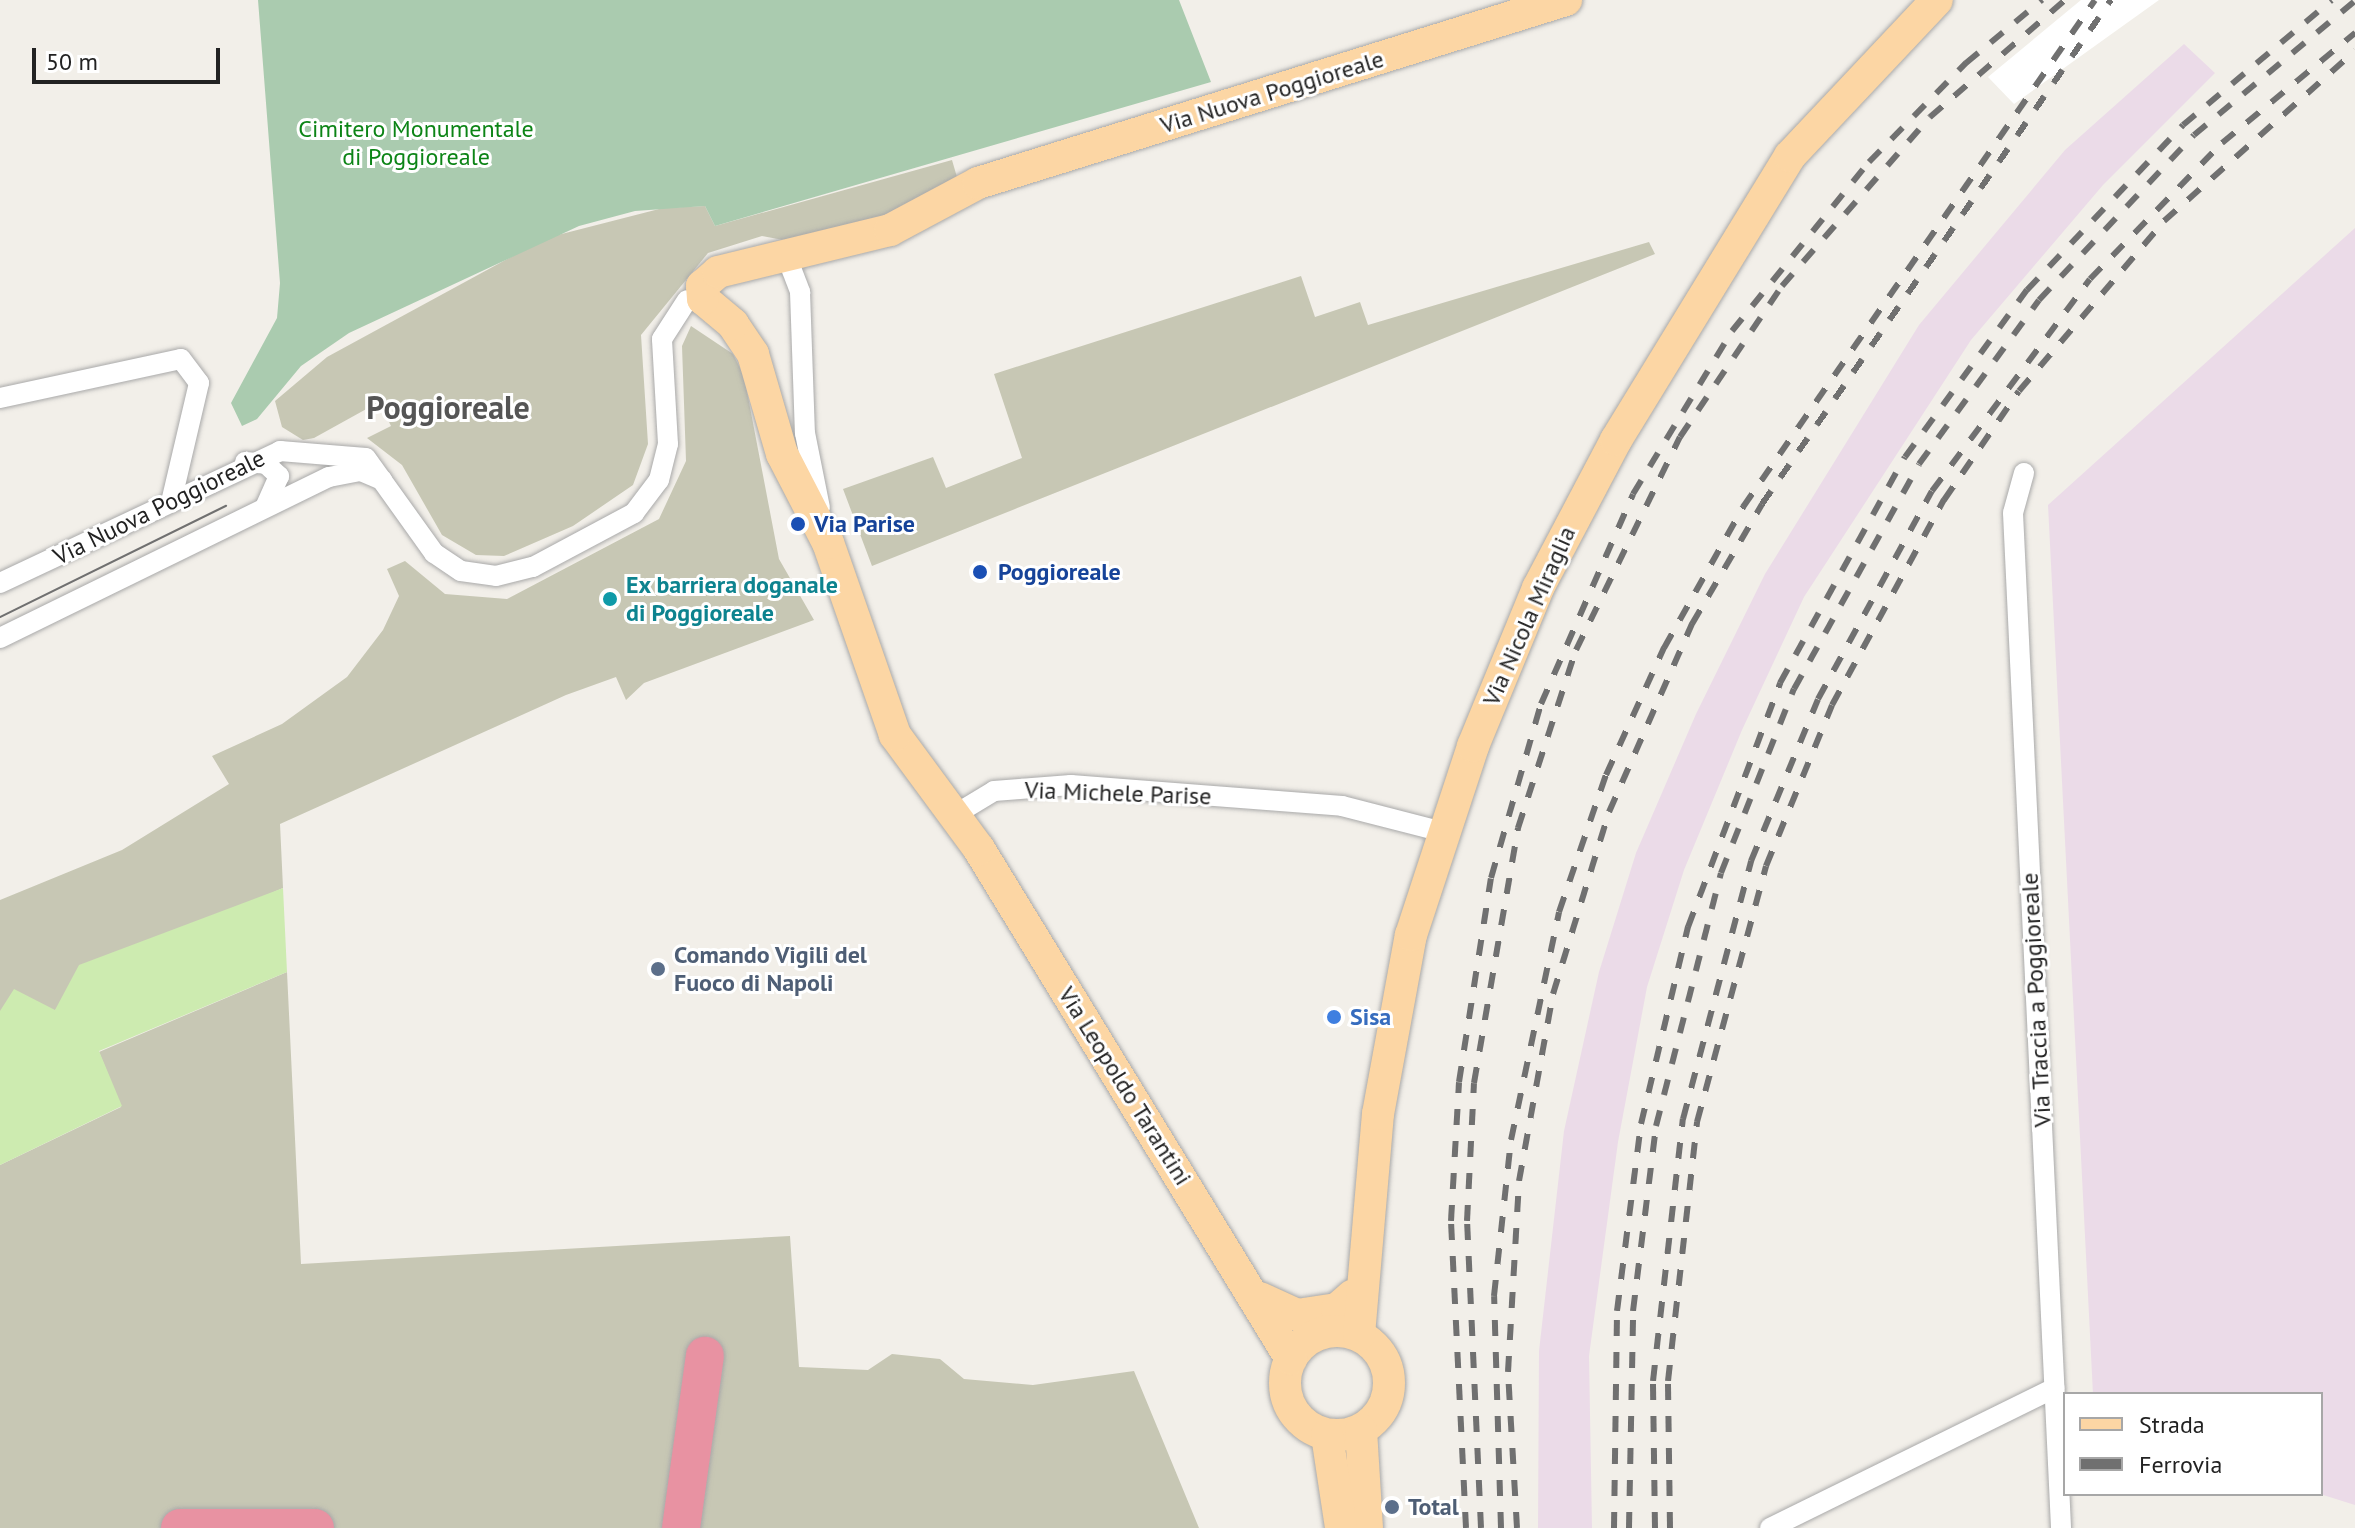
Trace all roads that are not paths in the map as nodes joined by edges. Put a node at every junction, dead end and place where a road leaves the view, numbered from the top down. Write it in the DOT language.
graph roads {
  1 [pos="1566,0"];
  2 [pos="1937,0"];
  3 [pos="791,268"];
  4 [pos="702,304"];
  5 [pos="0,398"];
  6 [pos="243,462"];
  7 [pos="2024,473"];
  8 [pos="172,498"];
  9 [pos="398,498"];
  10 [pos="266,505"];
  11 [pos="828,543"];
  12 [pos="0,583"];
  13 [pos="0,638"];
  14 [pos="956,814"];
  15 [pos="1443,832"];
  16 [pos="1362,1287"];
  17 [pos="1260,1298"];
  18 [pos="1359,1335"];
  19 [pos="705,1356"];
  20 [pos="1291,1359"];
  21 [pos="2054,1388"];
  22 [pos="1361,1430"];
  23 [pos="1327,1435"];
  24 [pos="687,1488"];
  25 [pos="180,1528"];
  26 [pos="315,1528"];
  27 [pos="665,1528"];
  28 [pos="681,1528"];
  29 [pos="693,1528"];
  30 [pos="1341,1528"];
  31 [pos="1367,1528"];
  32 [pos="1770,1528"];
  33 [pos="2061,1528"];
  1 -- 4 [label="main road, Via Nuova Poggioreale"];
  2 -- 15 [label="main road, Via Nicola Miraglia"];
  3 -- 11 [label="street"];
  4 -- 9 [label="street, Via Nuova Poggioreale"];
  4 -- 11 [label="main road"];
  5 -- 8 [label="street"];
  6 -- 8 [label="street, Via Nuova Poggioreale"];
  6 -- 9 [label="street, Via Nuova Poggioreale"];
  6 -- 10 [label="street"];
  7 -- 21 [label="street, Via Traccia a Poggioreale"];
  8 -- 12 [label="street, Via Nuova Poggioreale"];
  9 -- 10 [label="street, Via Nuova Poggioreale"];
  10 -- 13 [label="street, Via Nuova Poggioreale"];
  11 -- 14 [label="main road"];
  14 -- 15 [label="street, Via Michele Parise"];
  14 -- 17 [label="main road, Via Leopoldo Tarantini"];
  15 -- 16 [label="main road, Via Nicola Miraglia"];
  16 -- 17 [label="main road"];
  16 -- 18 [label="main road, Via Nicola Miraglia"];
  17 -- 20 [label="main road, Via Leopoldo Tarantini"];
  18 -- 20 [label="main road"];
  18 -- 22 [label="main road"];
  19 -- 24 [label="highway"];
  20 -- 23 [label="main road"];
  21 -- 32 [label="street"];
  21 -- 33 [label="street, Via Traccia a Poggioreale"];
  22 -- 23 [label="main road"];
  22 -- 31 [label="main road"];
  23 -- 30 [label="main road"];
  24 -- 27 [label="highway"];
  24 -- 28 [label="highway"];
  24 -- 29 [label="highway"];
  25 -- 26 [label="highway"];
}
